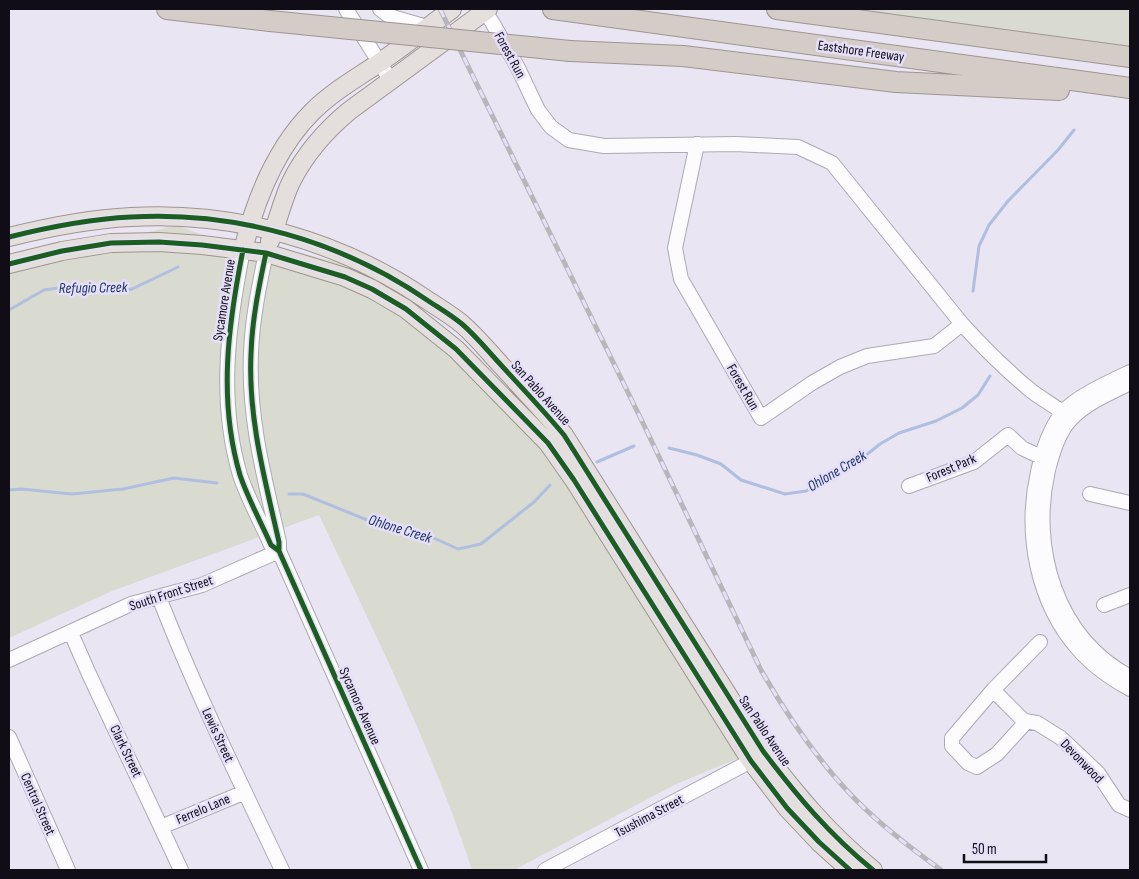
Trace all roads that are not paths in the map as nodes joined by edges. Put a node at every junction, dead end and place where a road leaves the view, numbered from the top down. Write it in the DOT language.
graph roads {
  1 [pos="167,9"];
  2 [pos="346,9"];
  3 [pos="380,9"];
  4 [pos="452,9"];
  5 [pos="553,9"];
  6 [pos="777,9"];
  7 [pos="485,10"];
  8 [pos="427,27"];
  9 [pos="1130,57"];
  10 [pos="380,62"];
  11 [pos="391,81"];
  12 [pos="1130,88"];
  13 [pos="1130,94"];
  14 [pos="697,144"];
  15 [pos="249,225"];
  16 [pos="274,231"];
  17 [pos="9,236"];
  18 [pos="243,250"];
  19 [pos="266,253"];
  20 [pos="9,264"];
  21 [pos="962,324"];
  22 [pos="1130,372"];
  23 [pos="1130,383"];
  24 [pos="230,415"];
  25 [pos="253,415"];
  26 [pos="1067,415"];
  27 [pos="1041,456"];
  28 [pos="909,486"];
  29 [pos="1090,494"];
  30 [pos="1130,503"];
  31 [pos="279,551"];
  32 [pos="1130,595"];
  33 [pos="159,596"];
  34 [pos="1104,605"];
  35 [pos="71,632"];
  36 [pos="1040,642"];
  37 [pos="9,660"];
  38 [pos="1130,677"];
  39 [pos="1130,689"];
  40 [pos="993,690"];
  41 [pos="1027,721"];
  42 [pos="9,737"];
  43 [pos="751,761"];
  44 [pos="15,766"];
  45 [pos="245,792"];
  46 [pos="1130,810"];
  47 [pos="161,826"];
  48 [pos="68,870"];
  49 [pos="181,870"];
  50 [pos="282,870"];
  51 [pos="421,870"];
  52 [pos="545,870"];
  53 [pos="850,870"];
  54 [pos="873,870"];
  1 -- 13 [label="highway, bridge"];
  2 -- 10 [label="street"];
  3 -- 8 [label="street"];
  4 -- 8 [label="main road, Sycamore Avenue"];
  5 -- 12 [label="highway, Eastshore Freeway"];
  6 -- 9 [label="highway"];
  7 -- 11 [label="main road, Sycamore Avenue"];
  7 -- 14 [label="street, Forest Run"];
  8 -- 10 [label="main road, Sycamore Avenue"];
  10 -- 11 [label="street"];
  10 -- 15 [label="main road, Sycamore Avenue"];
  11 -- 16 [label="main road, Sycamore Avenue"];
  14 -- 21 [label="street, Forest Run"];
  14 -- 21 [label="street, Forest Run"];
  15 -- 16 [label="main road, San Pablo Avenue"];
  15 -- 17 [label="main road, San Pablo Avenue"];
  15 -- 18 [label="main road, Sycamore Avenue"];
  16 -- 19 [label="main road, Sycamore Avenue"];
  16 -- 54 [label="main road, San Pablo Avenue"];
  18 -- 19 [label="main road, San Pablo Avenue"];
  18 -- 20 [label="main road, San Pablo Avenue"];
  18 -- 24 [label="street, Sycamore Avenue"];
  19 -- 25 [label="street, Sycamore Avenue"];
  19 -- 43 [label="main road, San Pablo Avenue"];
  21 -- 26 [label="street, Forest Run"];
  22 -- 26 [label="street"];
  23 -- 26 [label="street"];
  24 -- 25 [label="street"];
  24 -- 31 [label="street, Sycamore Avenue"];
  25 -- 31 [label="street, Sycamore Avenue"];
  26 -- 27 [label="street"];
  26 -- 38 [label="street"];
  27 -- 28 [label="street, Forest Park"];
  27 -- 39 [label="street"];
  29 -- 30 [label="street"];
  31 -- 33 [label="street, South Front Street"];
  31 -- 51 [label="street, Sycamore Avenue"];
  32 -- 34 [label="street"];
  33 -- 35 [label="street, South Front Street"];
  33 -- 45 [label="street, Lewis Street"];
  35 -- 37 [label="street, South Front Street"];
  35 -- 47 [label="street, Clark Street"];
  36 -- 40 [label="street"];
  40 -- 41 [label="street, Devonwood"];
  40 -- 41 [label="street"];
  41 -- 46 [label="street, Devonwood"];
  42 -- 44 [label="street, Central Street"];
  43 -- 52 [label="street, Tsushima Street"];
  43 -- 53 [label="main road, San Pablo Avenue"];
  44 -- 48 [label="street, Central Street"];
  45 -- 47 [label="street, Ferrelo Lane"];
  45 -- 50 [label="street, Lewis Street"];
  47 -- 49 [label="street, Clark Street"];
}
